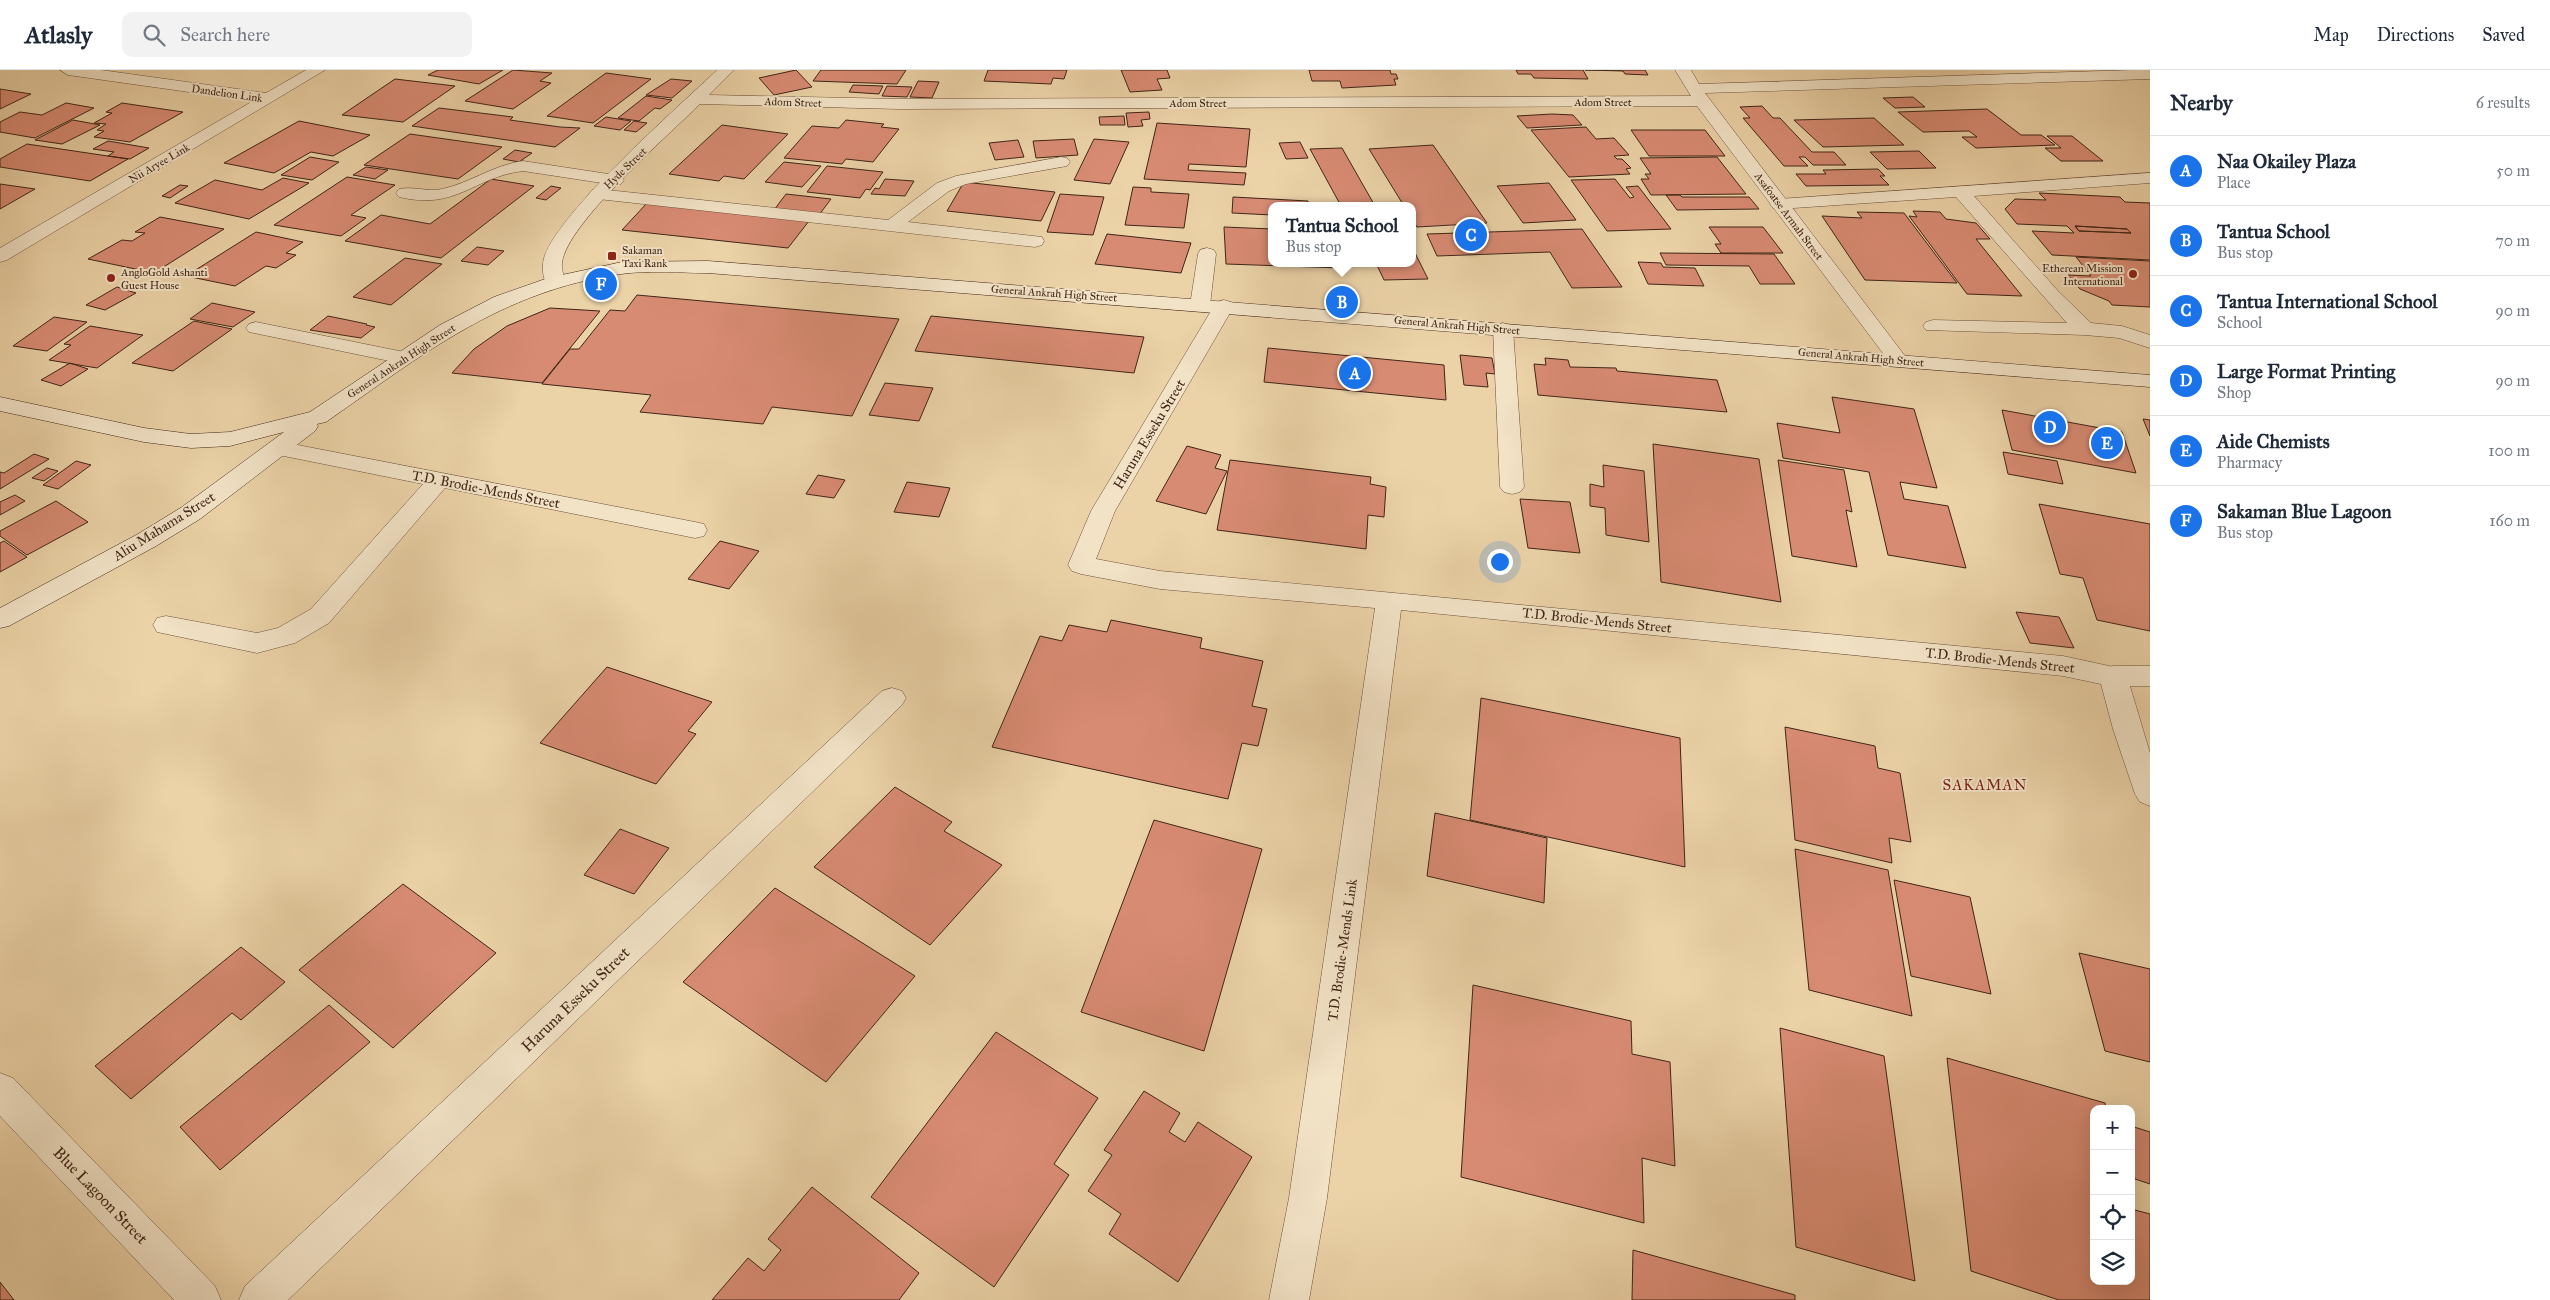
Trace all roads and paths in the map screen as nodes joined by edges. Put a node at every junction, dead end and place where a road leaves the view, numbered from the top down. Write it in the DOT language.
graph roads {
  1 [pos="68,70"];
  2 [pos="317,70"];
  3 [pos="726,70"];
  4 [pos="1684,70"];
  5 [pos="2150,74"];
  6 [pos="1699,95"];
  7 [pos="268,98"];
  8 [pos="695,98"];
  9 [pos="1061,162"];
  10 [pos="2150,178"];
  11 [pos="615,180"];
  12 [pos="1959,190"];
  13 [pos="405,193"];
  14 [pos="598,194"];
  15 [pos="1779,204"];
  16 [pos="891,226"];
  17 [pos="1036,241"];
  18 [pos="1207,254"];
  19 [pos="0,256"];
  20 [pos="554,282"];
  21 [pos="1200,304"];
  22 [pos="1224,306"];
  23 [pos="1934,326"];
  24 [pos="256,328"];
  25 [pos="1503,329"];
  26 [pos="2085,329"];
  27 [pos="2150,342"];
  28 [pos="404,358"];
  29 [pos="1898,360"];
  30 [pos="2150,381"];
  31 [pos="0,404"];
  32 [pos="318,417"];
  33 [pos="191,441"];
  34 [pos="278,448"];
  35 [pos="246,473"];
  36 [pos="440,480"];
  37 [pos="1512,487"];
  38 [pos="695,530"];
  39 [pos="1081,565"];
  40 [pos="1389,600"];
  41 [pos="0,619"];
  42 [pos="166,625"];
  43 [pos="2113,676"];
  44 [pos="2150,676"];
  45 [pos="892,698"];
  46 [pos="2150,794"];
  47 [pos="0,1090"];
  48 [pos="202,1300"];
  49 [pos="259,1300"];
  50 [pos="1289,1300"];
  1 -- 7 [label="street, Dandelion Link"];
  2 -- 7 [label="street, Nii Aryee Link"];
  3 -- 8 [label="street, Hyde Street"];
  4 -- 6 [label="street, Asafoatse Armah Street"];
  5 -- 6 [label="street, Adom Street"];
  6 -- 8 [label="street, Adom Street"];
  6 -- 15 [label="street, Asafoatse Armah Street"];
  7 -- 19 [label="street, Nii Aryee Link"];
  8 -- 11 [label="street, Hyde Street"];
  9 -- 16 [label="street"];
  10 -- 12 [label="street"];
  11 -- 13 [label="street"];
  11 -- 14 [label="street, Hyde Street"];
  12 -- 15 [label="street"];
  12 -- 26 [label="street"];
  14 -- 16 [label="street"];
  14 -- 20 [label="street, Hyde Street"];
  15 -- 29 [label="street, Asafoatse Armah Street"];
  16 -- 17 [label="street"];
  18 -- 21 [label="street"];
  20 -- 21 [label="street, General Ankrah High Street"];
  20 -- 28 [label="street, General Ankrah High Street"];
  21 -- 22 [label="street, General Ankrah High Street"];
  22 -- 25 [label="street, General Ankrah High Street"];
  22 -- 39 [label="street, Haruna Esseku Street"];
  23 -- 26 [label="street"];
  24 -- 28 [label="street"];
  25 -- 29 [label="street, General Ankrah High Street"];
  25 -- 37 [label="street"];
  26 -- 27 [label="street"];
  28 -- 32 [label="street, General Ankrah High Street"];
  29 -- 30 [label="street, General Ankrah High Street"];
  31 -- 33 [label="street, General Ankrah High Street"];
  32 -- 33 [label="street, General Ankrah High Street"];
  32 -- 34 [label="street, Aliu Mahama Street"];
  33 -- 35 [label="street"];
  34 -- 35 [label="street, Aliu Mahama Street"];
  34 -- 36 [label="street, T.D. Brodie-Mends Street"];
  35 -- 41 [label="street, Aliu Mahama Street"];
  36 -- 38 [label="street, T.D. Brodie-Mends Street"];
  36 -- 42 [label="street"];
  39 -- 40 [label="street, T.D. Brodie-Mends Street"];
  40 -- 43 [label="street, T.D. Brodie-Mends Street"];
  40 -- 50 [label="street, T.D. Brodie-Mends Link"];
  43 -- 44 [label="street, T.D. Brodie-Mends Street"];
  43 -- 46 [label="street"];
  45 -- 49 [label="street, Haruna Esseku Street"];
  47 -- 48 [label="street, Blue Lagoon Street"];
}
